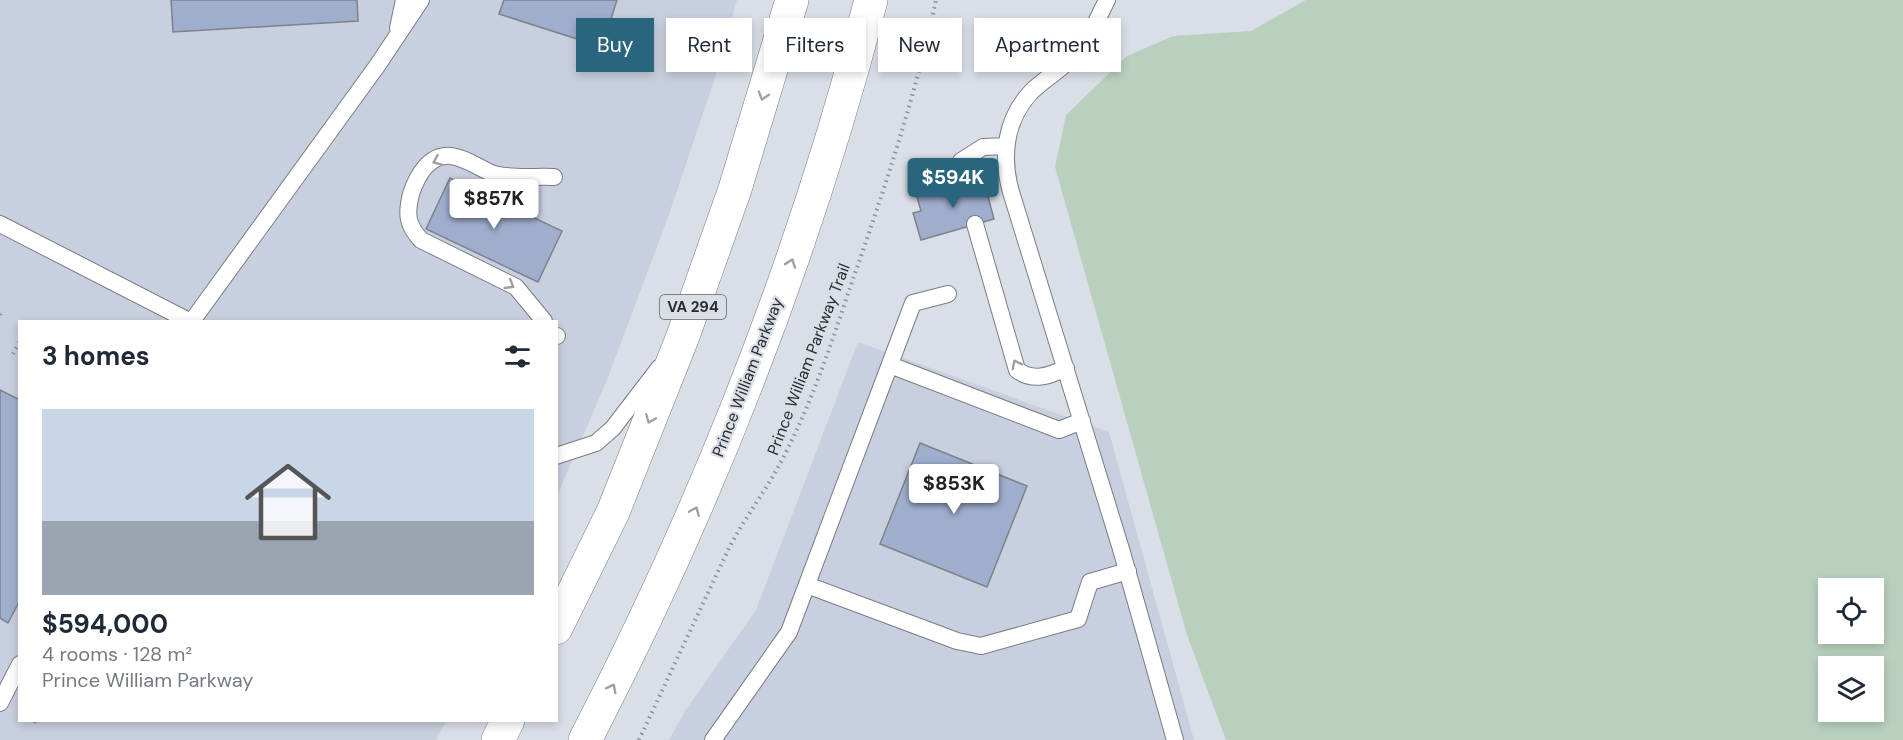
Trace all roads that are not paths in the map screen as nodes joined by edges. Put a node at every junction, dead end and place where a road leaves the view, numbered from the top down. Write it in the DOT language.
graph roads {
  1 [pos="404,0"];
  2 [pos="421,0"];
  3 [pos="792,0"];
  4 [pos="871,0"];
  5 [pos="1107,0"];
  6 [pos="395,37"];
  7 [pos="1006,146"];
  8 [pos="554,177"];
  9 [pos="964,183"];
  10 [pos="0,224"];
  11 [pos="975,224"];
  12 [pos="948,294"];
  13 [pos="189,320"];
  14 [pos="192,320"];
  15 [pos="543,320"];
  16 [pos="683,336"];
  17 [pos="890,365"];
  18 [pos="1066,368"];
  19 [pos="1082,421"];
  20 [pos="558,455"];
  21 [pos="1128,571"];
  22 [pos="807,585"];
  23 [pos="558,624"];
  24 [pos="18,668"];
  25 [pos="0,703"];
  26 [pos="505,722"];
  27 [pos="715,738"];
  28 [pos="498,740"];
  29 [pos="585,740"];
  30 [pos="1175,740"];
  1 -- 6 [label="lane"];
  2 -- 6 [label="lane"];
  3 -- 16 [label="highway, VA 294, one-way"];
  29 -- 4 [label="highway, Prince William Parkway, one-way"];
  5 -- 7 [label="lane"];
  6 -- 14 [label="lane"];
  7 -- 9 [label="lane"];
  7 -- 18 [label="lane"];
  8 -- 15 [label="lane, one-way"];
  10 -- 13 [label="lane"];
  18 -- 11 [label="lane, one-way"];
  12 -- 17 [label="lane"];
  16 -- 20 [label="lane"];
  16 -- 23 [label="highway, VA 294, one-way"];
  17 -- 19 [label="lane"];
  17 -- 22 [label="lane"];
  18 -- 19 [label="lane"];
  19 -- 21 [label="lane"];
  21 -- 22 [label="lane"];
  21 -- 30 [label="lane"];
  22 -- 27 [label="lane"];
  24 -- 25 [label="lane"];
  26 -- 28 [label="highway"];
}
